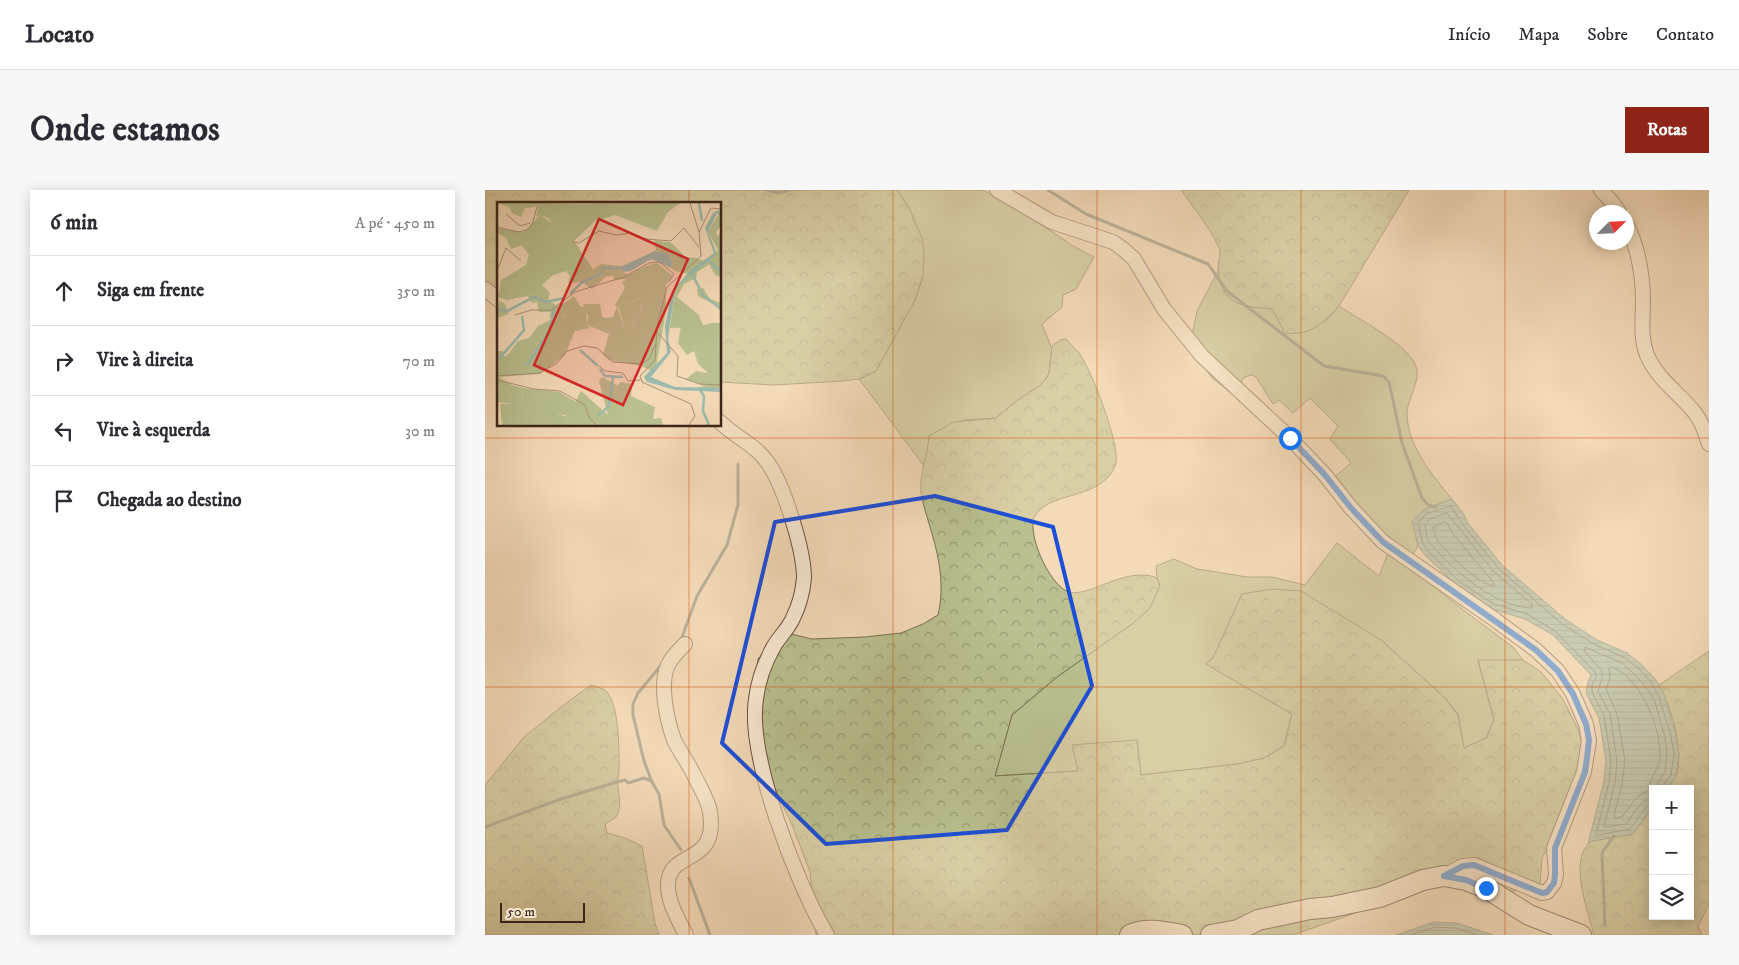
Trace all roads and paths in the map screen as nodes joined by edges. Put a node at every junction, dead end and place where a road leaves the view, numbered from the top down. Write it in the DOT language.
graph roads {
  1 [pos="997,190"];
  2 [pos="1601,190"];
  3 [pos="1614,205"];
  4 [pos="1634,244"];
  5 [pos="485,289"];
  6 [pos="497,298"];
  7 [pos="721,423"];
  8 [pos="1709,444"];
  9 [pos="685,644"];
  10 [pos="1444,876"];
  11 [pos="686,935"];
  12 [pos="827,935"];
  13 [pos="1130,935"];
  14 [pos="1182,935"];
  15 [pos="1211,935"];
  16 [pos="1581,935"];
  1 -- 10 [label="street"];
  2 -- 3 [label="street"];
  4 -- 8 [label="street"];
  5 -- 6 [label="street"];
  7 -- 12 [label="street"];
  9 -- 11 [label="street"];
  10 -- 15 [label="street"];
  10 -- 16 [label="street"];
  13 -- 14 [label="street"];
}
